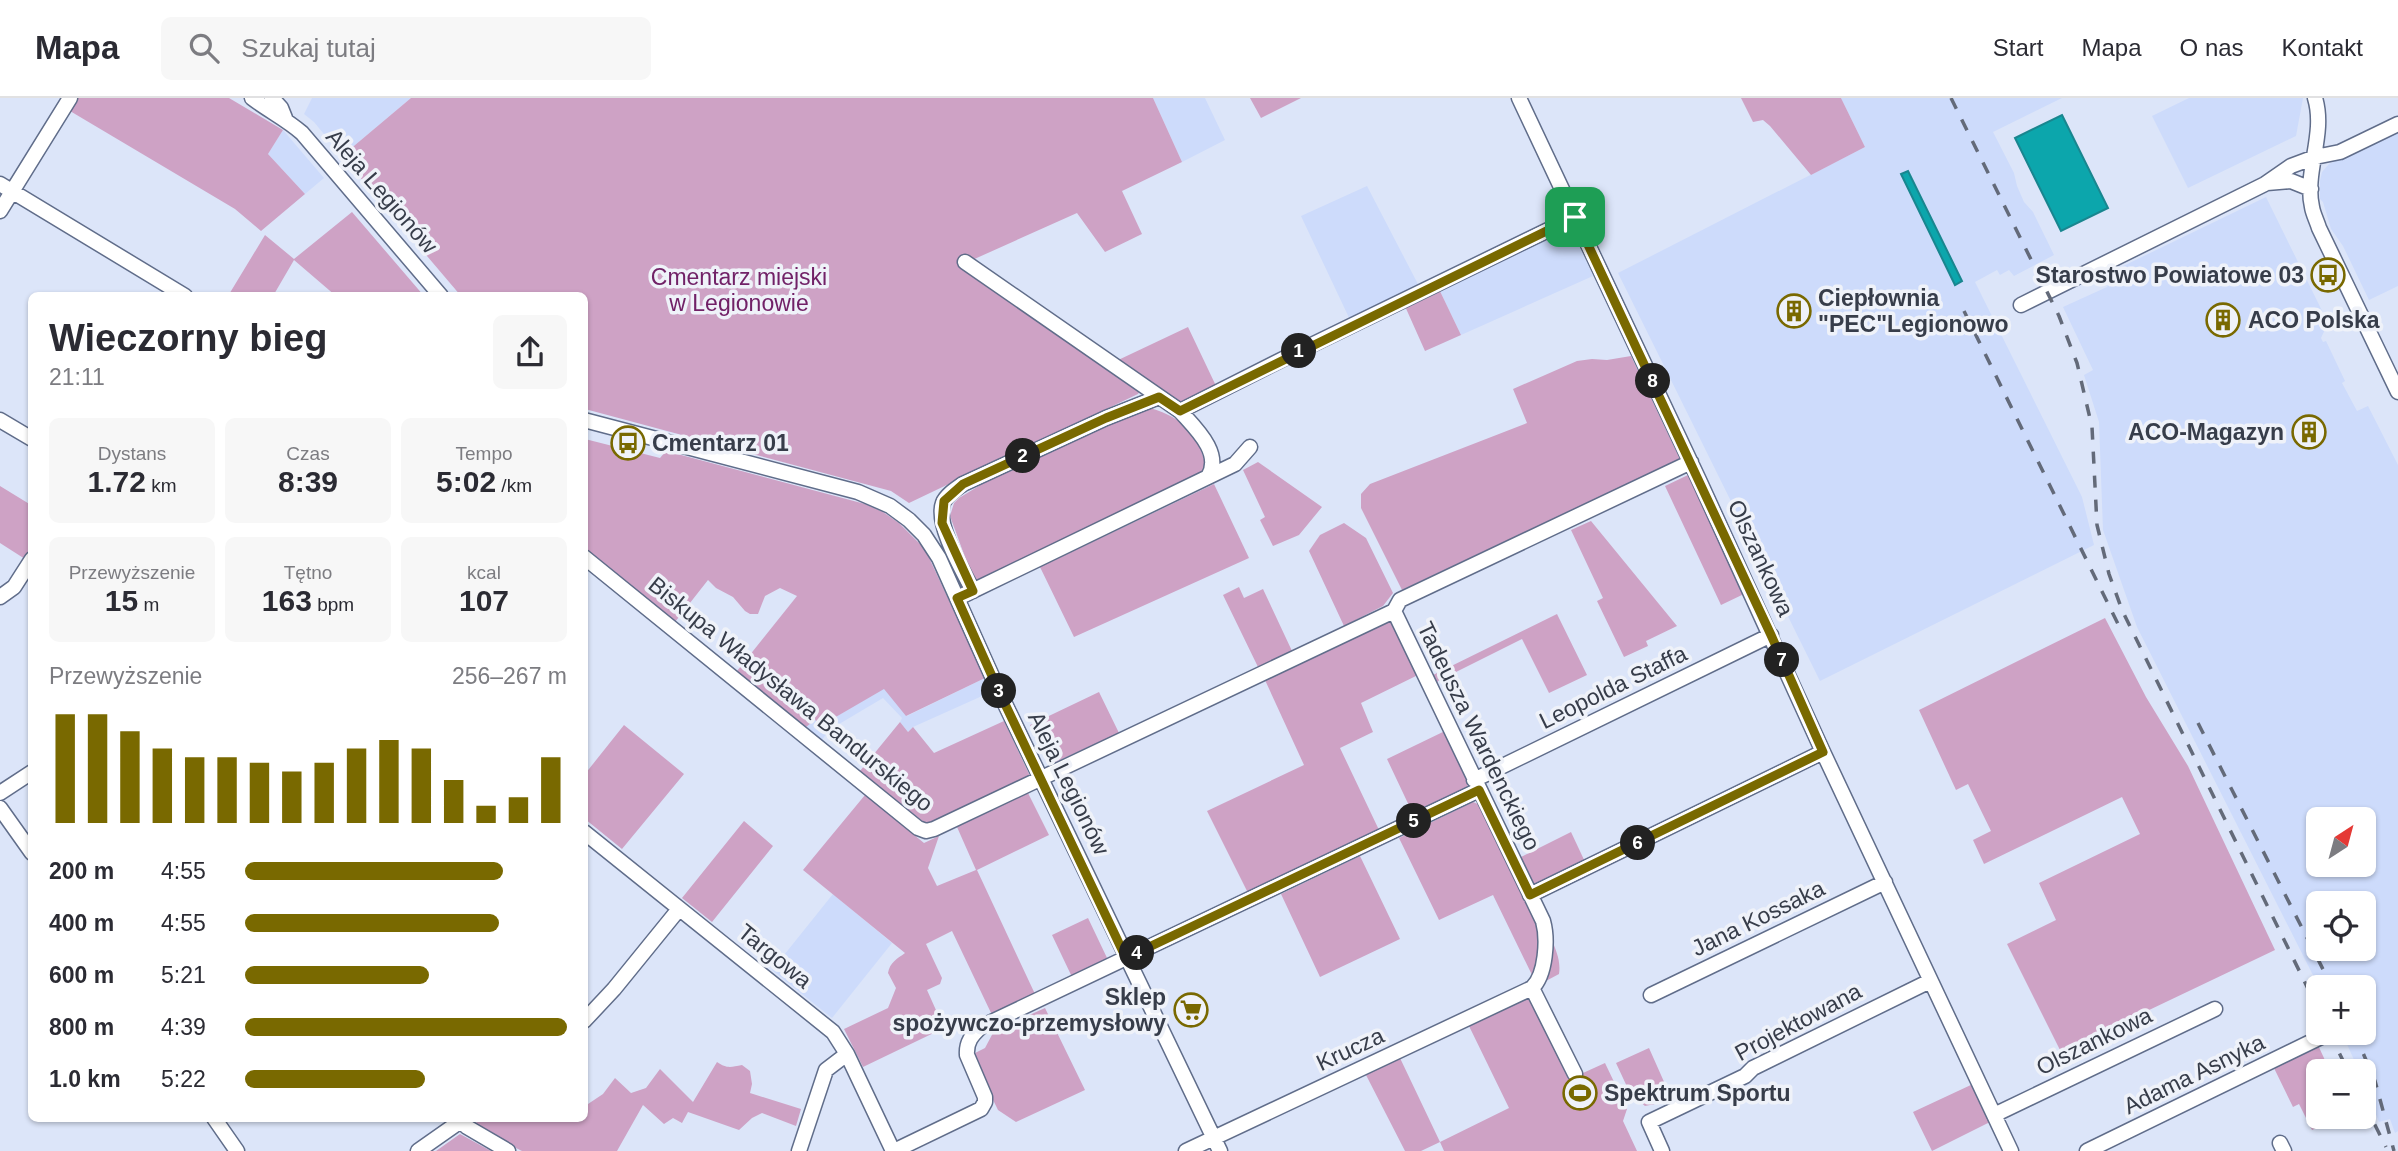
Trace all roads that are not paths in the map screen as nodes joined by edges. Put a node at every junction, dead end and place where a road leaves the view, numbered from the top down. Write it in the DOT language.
graph roads {
  1 [pos="70,98"];
  2 [pos="253,98"];
  3 [pos="272,98"];
  4 [pos="1518,98"];
  5 [pos="2315,98"];
  6 [pos="285,118"];
  7 [pos="2398,124"];
  8 [pos="2315,157"];
  9 [pos="2265,184"];
  10 [pos="6,188"];
  11 [pos="2311,189"];
  12 [pos="0,211"];
  13 [pos="1575,217"];
  14 [pos="965,262"];
  15 [pos="178,292"];
  16 [pos="438,292"];
  17 [pos="2021,305"];
  18 [pos="2398,392"];
  19 [pos="1159,397"];
  20 [pos="1180,411"];
  21 [pos="0,420"];
  22 [pos="588,421"];
  23 [pos="28,437"];
  24 [pos="1250,447"];
  25 [pos="1691,462"];
  26 [pos="1208,477"];
  27 [pos="588,560"];
  28 [pos="28,565"];
  29 [pos="973,591"];
  30 [pos="0,597"];
  31 [pos="957,598"];
  32 [pos="1394,611"];
  33 [pos="1771,635"];
  34 [pos="1823,752"];
  35 [pos="28,775"];
  36 [pos="1042,778"];
  37 [pos="1477,785"];
  38 [pos="0,793"];
  39 [pos="0,808"];
  40 [pos="588,835"];
  41 [pos="28,847"];
  42 [pos="1885,883"];
  43 [pos="1530,895"];
  44 [pos="680,909"];
  45 [pos="1126,958"];
  46 [pos="1930,981"];
  47 [pos="1532,988"];
  48 [pos="1651,995"];
  49 [pos="2214,1009"];
  50 [pos="588,1017"];
  51 [pos="2306,1044"];
  52 [pos="847,1054"];
  53 [pos="1575,1074"];
  54 [pos="1994,1115"];
  55 [pos="218,1122"];
  56 [pos="456,1122"];
  57 [pos="464,1122"];
  58 [pos="1217,1144"];
  59 [pos="237,1151"];
  60 [pos="418,1151"];
  61 [pos="508,1151"];
  62 [pos="799,1151"];
  63 [pos="894,1151"];
  64 [pos="1186,1151"];
  65 [pos="1661,1151"];
  66 [pos="2011,1151"];
  67 [pos="2087,1151"];
  1 -- 10 [label="street"];
  2 -- 6 [label="street, Aleja Legionów"];
  3 -- 6 [label="street, Aleja Legionów"];
  4 -- 13 [label="street, Olszankowa"];
  5 -- 8 [label="street"];
  6 -- 16 [label="street, Aleja Legionów"];
  7 -- 8 [label="street"];
  8 -- 9 [label="street"];
  8 -- 11 [label="street"];
  9 -- 11 [label="street"];
  9 -- 17 [label="street"];
  10 -- 12 [label="street"];
  10 -- 15 [label="street"];
  11 -- 18 [label="street"];
  13 -- 20 [label="street"];
  13 -- 25 [label="street, Olszankowa"];
  14 -- 19 [label="street"];
  19 -- 20 [label="street"];
  19 -- 29 [label="street"];
  20 -- 26 [label="street"];
  21 -- 23 [label="street"];
  22 -- 31 [label="street, Aleja Legionów"];
  24 -- 26 [label="street"];
  25 -- 32 [label="street, Biskupa Władysława Bandurskiego"];
  25 -- 33 [label="street, Olszankowa"];
  26 -- 29 [label="street"];
  27 -- 36 [label="street, Biskupa Władysława Bandurskiego"];
  28 -- 30 [label="street"];
  29 -- 31 [label="street"];
  31 -- 36 [label="street, Aleja Legionów"];
  32 -- 36 [label="street, Biskupa Władysława Bandurskiego"];
  32 -- 37 [label="street, Tadeusza Wardenckiego"];
  33 -- 34 [label="street, Olszankowa"];
  33 -- 37 [label="street, Leopolda Staffa"];
  34 -- 42 [label="street, Olszankowa"];
  34 -- 43 [label="street"];
  35 -- 38 [label="street"];
  36 -- 45 [label="street, Aleja Legionów"];
  37 -- 43 [label="street, Tadeusza Wardenckiego"];
  37 -- 45 [label="street, Leopolda Staffa"];
  39 -- 41 [label="street"];
  40 -- 44 [label="street, Targowa"];
  42 -- 46 [label="street, Olszankowa"];
  42 -- 48 [label="street, Jana Kossaka"];
  43 -- 47 [label="street, Tadeusza Wardenckiego"];
  44 -- 50 [label="street"];
  44 -- 52 [label="street, Targowa"];
  45 -- 58 [label="street, Aleja Legionów"];
  45 -- 63 [label="street, Leopolda Staffa"];
  46 -- 54 [label="street, Olszankowa"];
  46 -- 65 [label="street, Projektowana"];
  47 -- 53 [label="street"];
  47 -- 58 [label="street, Krucza"];
  49 -- 54 [label="street, Olszankowa"];
  51 -- 67 [label="street, Adama Asnyka"];
  52 -- 62 [label="street"];
  52 -- 63 [label="street, Targowa"];
  54 -- 66 [label="street, Olszankowa"];
  55 -- 59 [label="street"];
  56 -- 60 [label="street"];
  57 -- 61 [label="street"];
  58 -- 64 [label="street, Krucza"];
}
